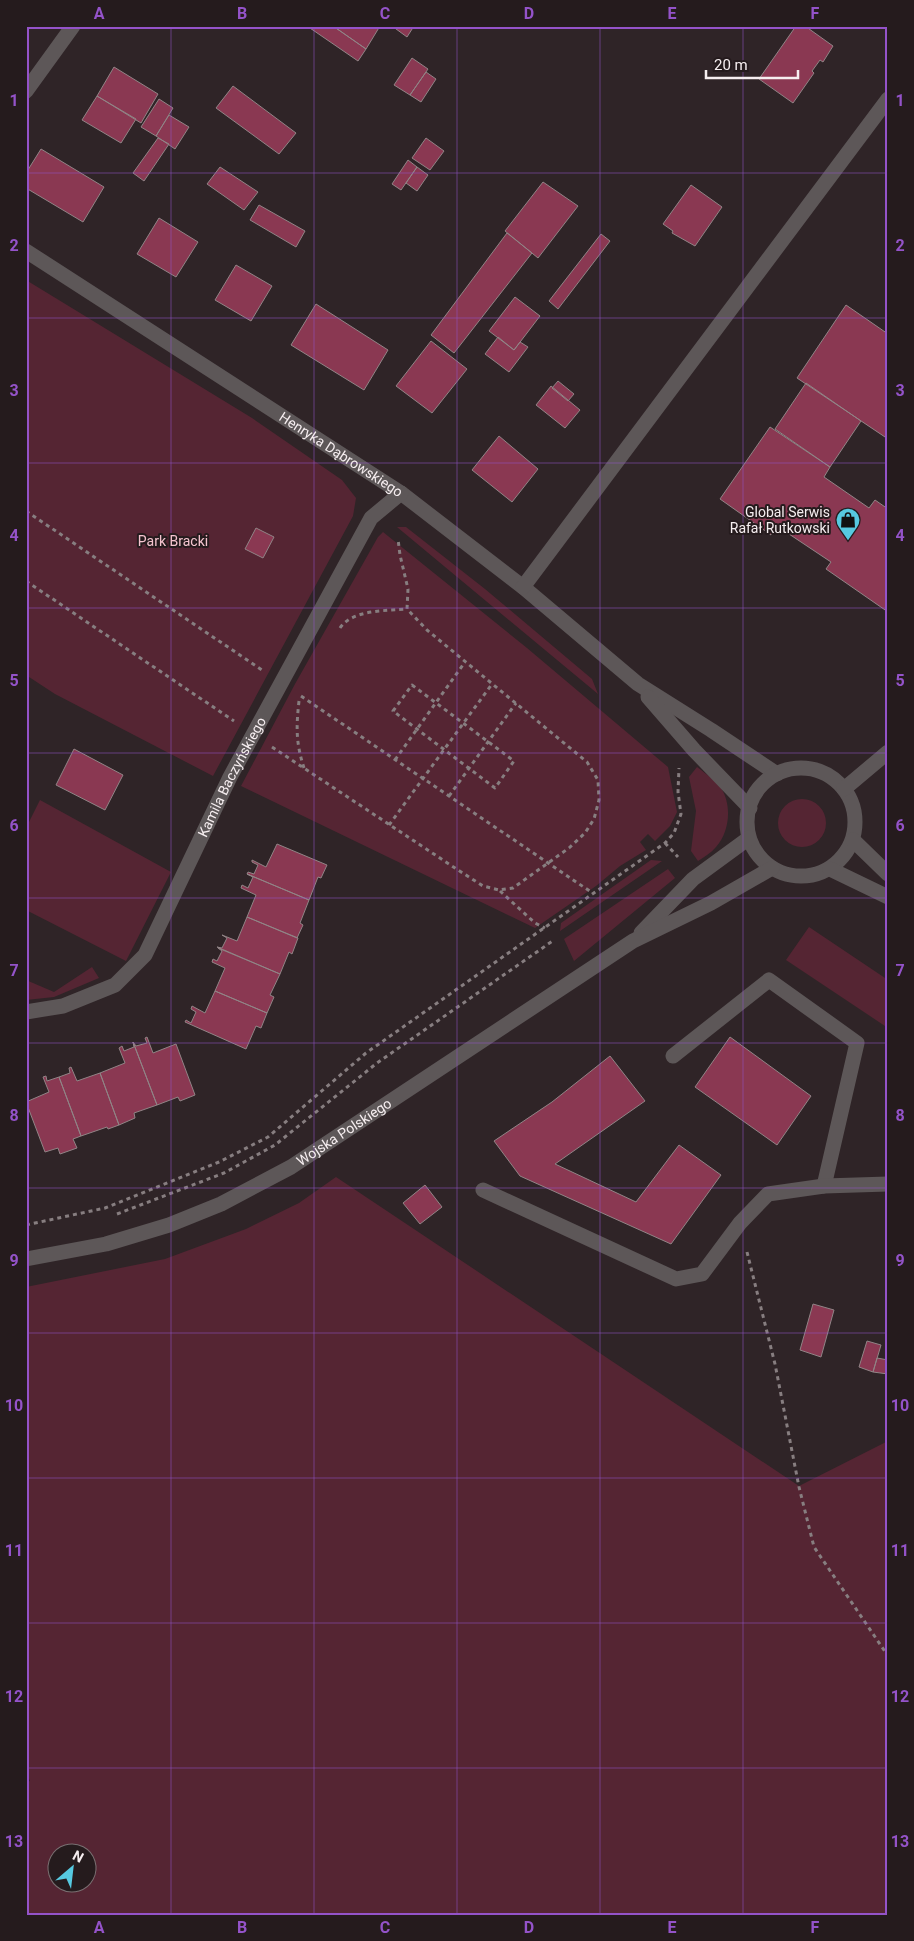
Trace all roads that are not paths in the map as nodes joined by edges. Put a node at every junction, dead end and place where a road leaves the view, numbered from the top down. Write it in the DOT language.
graph roads {
  1 [pos="73,26"];
  2 [pos="26,91"];
  3 [pos="888,99"];
  4 [pos="26,250"];
  5 [pos="401,493"];
  6 [pos="523,588"];
  7 [pos="638,684"];
  8 [pos="888,752"];
  9 [pos="776,774"];
  10 [pos="844,789"];
  11 [pos="750,808"];
  12 [pos="749,838"];
  13 [pos="853,840"];
  14 [pos="772,868"];
  15 [pos="830,868"];
  16 [pos="888,874"];
  17 [pos="888,897"];
  18 [pos="633,941"];
  19 [pos="26,1012"];
  20 [pos="674,1056"];
  21 [pos="888,1184"];
  22 [pos="824,1186"];
  23 [pos="483,1190"];
  24 [pos="26,1259"];
  1 -- 2 [label="street"];
  3 -- 6 [label="street"];
  4 -- 5 [label="street, Henryka Dąbrowskiego"];
  5 -- 6 [label="street, Henryka Dąbrowskiego"];
  5 -- 19 [label="street, Kamila Baczyńskiego"];
  6 -- 7 [label="street, Henryka Dąbrowskiego"];
  7 -- 9 [label="street"];
  7 -- 11 [label="street"];
  8 -- 10 [label="street"];
  9 -- 10 [label="street"];
  9 -- 11 [label="street"];
  10 -- 13 [label="street"];
  11 -- 12 [label="street"];
  12 -- 14 [label="street"];
  12 -- 18 [label="street"];
  13 -- 15 [label="street"];
  13 -- 16 [label="street"];
  14 -- 15 [label="street"];
  14 -- 18 [label="street"];
  15 -- 17 [label="street"];
  18 -- 24 [label="street, Wojska Polskiego"];
  20 -- 22 [label="street"];
  21 -- 22 [label="street"];
  22 -- 23 [label="street"];
}
